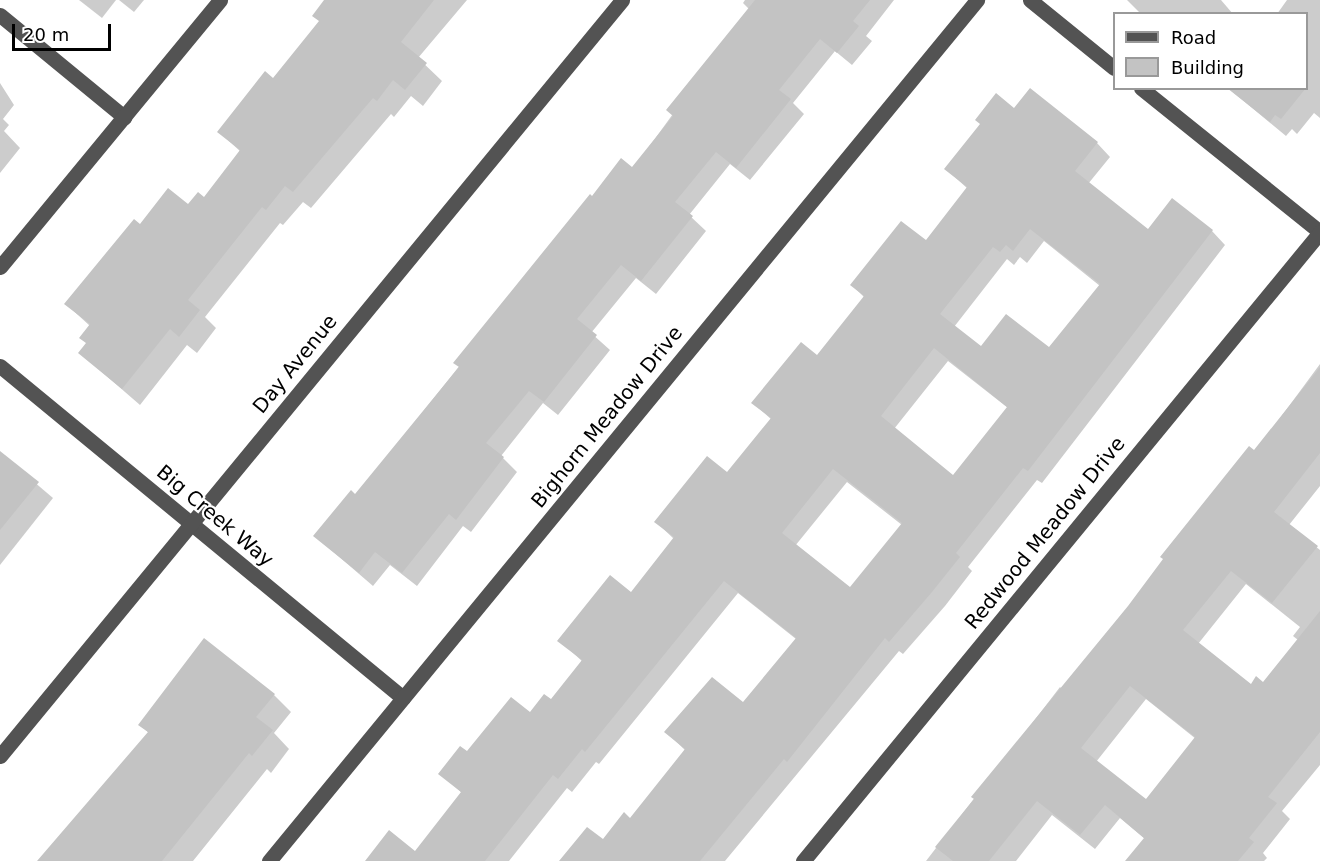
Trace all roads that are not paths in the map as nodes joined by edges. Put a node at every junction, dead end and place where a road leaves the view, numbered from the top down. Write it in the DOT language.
graph roads {
  1 [pos="220,0"];
  2 [pos="622,0"];
  3 [pos="978,0"];
  4 [pos="1030,0"];
  5 [pos="0,15"];
  6 [pos="1113,67"];
  7 [pos="1143,90"];
  8 [pos="124,117"];
  9 [pos="1320,232"];
  10 [pos="0,267"];
  11 [pos="0,366"];
  12 [pos="191,523"];
  13 [pos="403,698"];
  14 [pos="0,756"];
  15 [pos="269,861"];
  16 [pos="803,861"];
  1 -- 8 [label="street"];
  2 -- 12 [label="street, Day Avenue"];
  3 -- 13 [label="street, Bighorn Meadow Drive"];
  4 -- 6 [label="street"];
  5 -- 8 [label="street"];
  7 -- 9 [label="street"];
  8 -- 10 [label="street"];
  9 -- 16 [label="street, Redwood Meadow Drive"];
  11 -- 12 [label="street, Big Creek Way"];
  12 -- 13 [label="street, Big Creek Way"];
  12 -- 14 [label="street, Day Avenue"];
  13 -- 15 [label="street, Bighorn Meadow Drive"];
}
